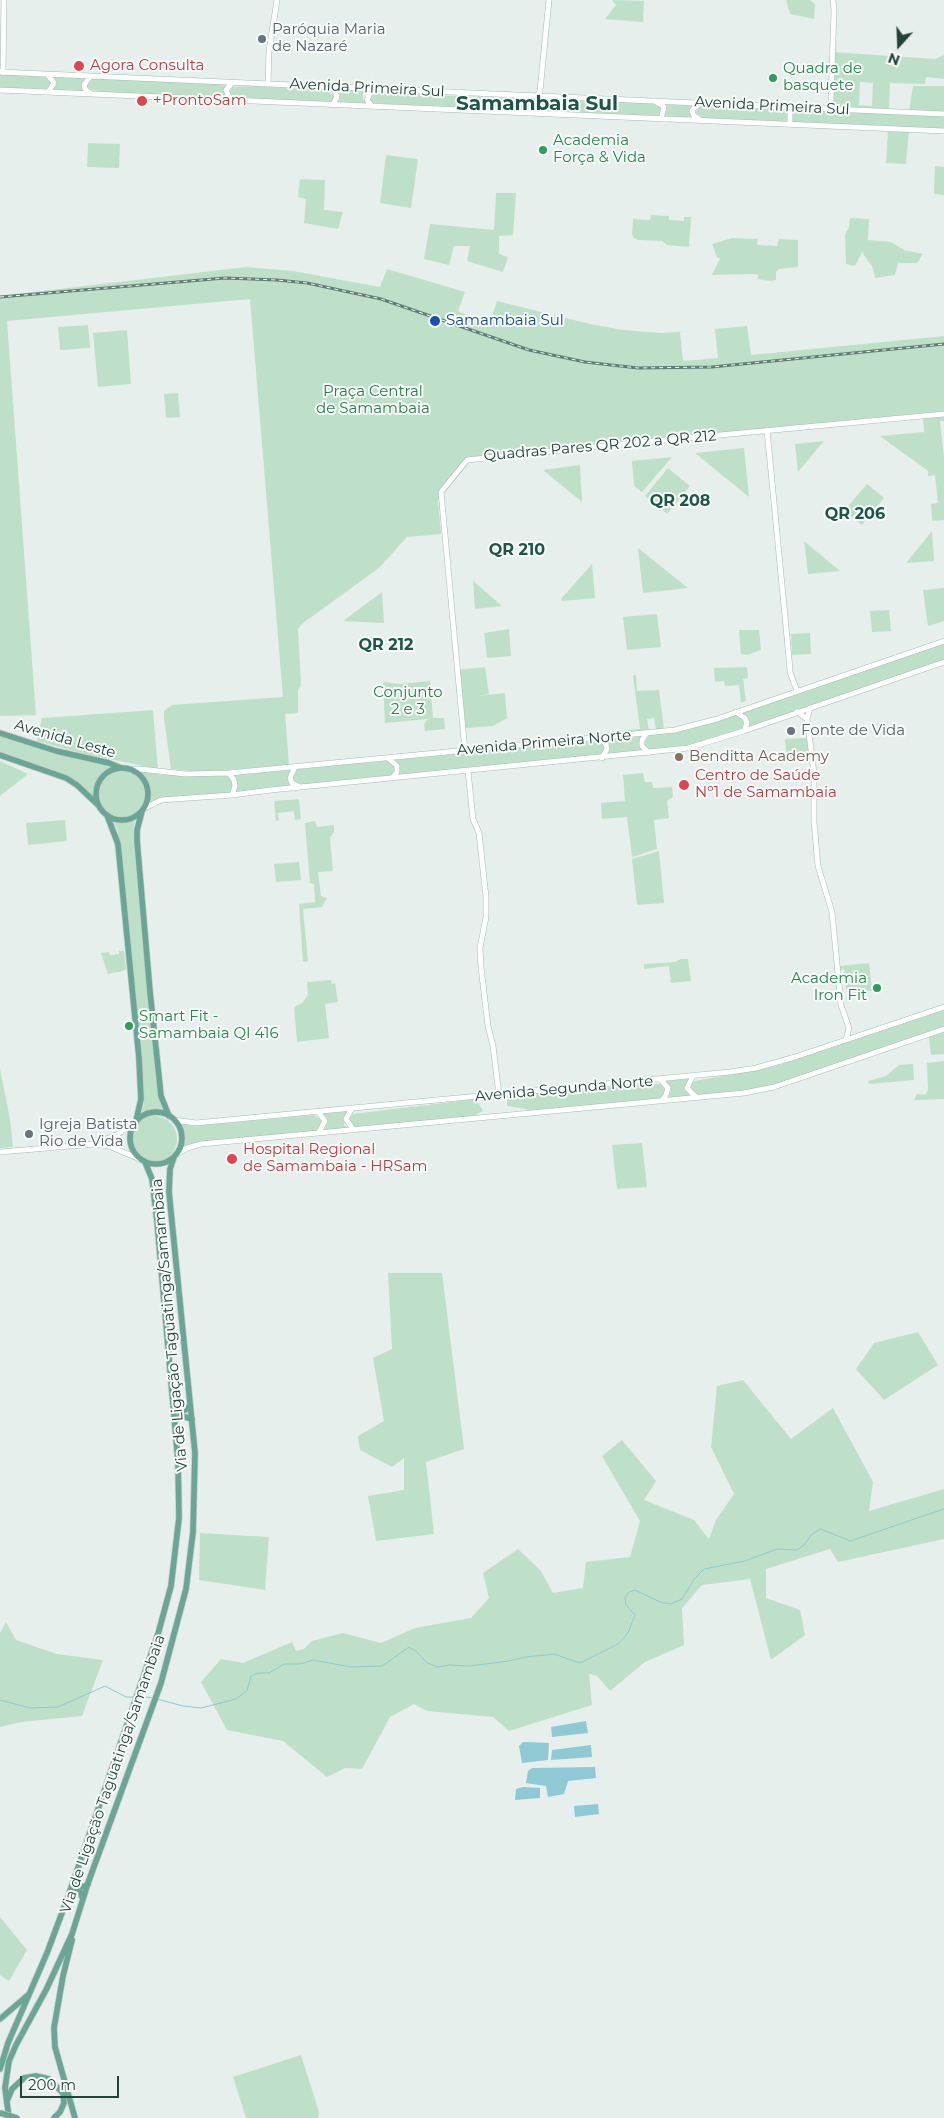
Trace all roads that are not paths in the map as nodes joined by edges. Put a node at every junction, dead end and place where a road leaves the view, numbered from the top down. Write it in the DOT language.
graph roads {
  1 [pos="4,0"];
  2 [pos="277,0"];
  3 [pos="549,0"];
  4 [pos="833,0"];
  5 [pos="2,72"];
  6 [pos="48,75"];
  7 [pos="90,76"];
  8 [pos="232,83"];
  9 [pos="268,84"];
  10 [pos="332,86"];
  11 [pos="372,88"];
  12 [pos="0,90"];
  13 [pos="49,91"];
  14 [pos="90,93"];
  15 [pos="540,94"];
  16 [pos="230,99"];
  17 [pos="653,101"];
  18 [pos="702,103"];
  19 [pos="333,104"];
  20 [pos="372,106"];
  21 [pos="790,107"];
  22 [pos="831,109"];
  23 [pos="944,114"];
  24 [pos="661,119"];
  25 [pos="702,120"];
  26 [pos="790,124"];
  27 [pos="944,131"];
  28 [pos="944,414"];
  29 [pos="767,430"];
  30 [pos="944,641"];
  31 [pos="944,662"];
  32 [pos="797,691"];
  33 [pos="810,708"];
  34 [pos="736,712"];
  35 [pos="797,712"];
  36 [pos="807,719"];
  37 [pos="744,731"];
  38 [pos="0,733"];
  39 [pos="647,733"];
  40 [pos="599,738"];
  41 [pos="465,751"];
  42 [pos="649,753"];
  43 [pos="0,755"];
  44 [pos="387,757"];
  45 [pos="602,758"];
  46 [pos="295,767"];
  47 [pos="123,769"];
  48 [pos="130,770"];
  49 [pos="468,771"];
  50 [pos="229,773"];
  51 [pos="392,778"];
  52 [pos="299,787"];
  53 [pos="232,795"];
  54 [pos="98,804"];
  55 [pos="143,810"];
  56 [pos="107,816"];
  57 [pos="944,1006"];
  58 [pos="849,1028"];
  59 [pos="944,1029"];
  60 [pos="858,1036"];
  61 [pos="846,1040"];
  62 [pos="693,1076"];
  63 [pos="660,1080"];
  64 [pos="499,1095"];
  65 [pos="696,1097"];
  66 [pos="662,1101"];
  67 [pos="352,1108"];
  68 [pos="318,1112"];
  69 [pos="172,1118"];
  70 [pos="136,1122"];
  71 [pos="353,1129"];
  72 [pos="318,1133"];
  73 [pos="94,1144"];
  74 [pos="0,1152"];
  75 [pos="176,1155"];
  76 [pos="143,1161"];
  77 [pos="190,1405"];
  78 [pos="174,1409"];
  79 [pos="192,1419"];
  80 [pos="175,1421"];
  81 [pos="74,1878"];
  82 [pos="88,1883"];
  83 [pos="69,1894"];
  84 [pos="83,1898"];
  85 [pos="72,1934"];
  86 [pos="31,1992"];
  87 [pos="0,2019"];
  88 [pos="0,2069"];
  89 [pos="6,2105"];
  90 [pos="0,2113"];
  91 [pos="10,2118"];
  92 [pos="17,2118"];
  93 [pos="54,2118"];
  94 [pos="75,2118"];
  1 -- 5 [label="main road"];
  2 -- 9 [label="main road"];
  3 -- 15 [label="main road"];
  4 -- 22 [label="main road"];
  5 -- 6 [label="main road, Avenida Primeira Sul"];
  6 -- 7 [label="main road, Avenida Primeira Sul"];
  6 -- 13 [label="main road"];
  7 -- 8 [label="main road, Avenida Primeira Sul"];
  7 -- 14 [label="main road"];
  8 -- 9 [label="main road, Avenida Primeira Sul"];
  8 -- 16 [label="main road"];
  9 -- 10 [label="main road, Avenida Primeira Sul"];
  10 -- 11 [label="main road, Avenida Primeira Sul"];
  10 -- 19 [label="main road"];
  11 -- 15 [label="main road, Avenida Primeira Sul"];
  11 -- 20 [label="main road"];
  12 -- 13 [label="main road, Avenida Primeira Sul"];
  13 -- 14 [label="main road, Avenida Primeira Sul"];
  14 -- 16 [label="main road, Avenida Primeira Sul"];
  15 -- 17 [label="main road, Avenida Primeira Sul"];
  16 -- 19 [label="main road, Avenida Primeira Sul"];
  17 -- 18 [label="main road, Avenida Primeira Sul"];
  17 -- 24 [label="main road"];
  18 -- 21 [label="main road, Avenida Primeira Sul"];
  18 -- 25 [label="main road"];
  19 -- 20 [label="main road, Avenida Primeira Sul"];
  20 -- 24 [label="main road, Avenida Primeira Sul"];
  21 -- 22 [label="main road, Avenida Primeira Sul"];
  21 -- 26 [label="main road"];
  22 -- 23 [label="main road, Avenida Primeira Sul"];
  24 -- 25 [label="main road, Avenida Primeira Sul"];
  25 -- 26 [label="main road, Avenida Primeira Sul"];
  26 -- 27 [label="main road, Avenida Primeira Sul"];
  28 -- 29 [label="main road, Quadras Pares QR 202 a QR 212"];
  29 -- 32 [label="main road"];
  29 -- 41 [label="main road, Quadras Pares QR 202 a QR 212"];
  30 -- 32 [label="main road, Avenida Primeira Norte"];
  31 -- 33 [label="main road, Avenida Primeira Norte"];
  32 -- 34 [label="main road, Avenida Primeira Norte"];
  33 -- 35 [label="main road, Avenida Primeira Norte"];
  33 -- 36 [label="main road"];
  34 -- 37 [label="main road"];
  34 -- 39 [label="main road, Avenida Primeira Norte"];
  35 -- 36 [label="main road"];
  35 -- 37 [label="main road, Avenida Primeira Norte"];
  36 -- 58 [label="main road"];
  37 -- 42 [label="main road, Avenida Primeira Norte"];
  38 -- 47 [label="main road, Avenida Leste"];
  39 -- 40 [label="main road, Avenida Primeira Norte"];
  39 -- 42 [label="main road"];
  40 -- 41 [label="main road, Avenida Primeira Norte"];
  40 -- 45 [label="main road"];
  41 -- 44 [label="main road, Avenida Primeira Norte"];
  42 -- 45 [label="main road, Avenida Primeira Norte"];
  43 -- 54 [label="main road"];
  44 -- 46 [label="main road, Avenida Primeira Norte"];
  44 -- 51 [label="main road"];
  45 -- 49 [label="main road, Avenida Primeira Norte"];
  46 -- 50 [label="main road, Avenida Primeira Norte"];
  46 -- 52 [label="main road"];
  47 -- 48 [label="main road"];
  47 -- 54 [label="main road"];
  48 -- 50 [label="main road, Avenida Primeira Norte"];
  48 -- 55 [label="main road"];
  49 -- 51 [label="main road, Avenida Primeira Norte"];
  49 -- 64 [label="main road"];
  50 -- 53 [label="main road"];
  51 -- 52 [label="main road, Avenida Primeira Norte"];
  52 -- 53 [label="main road, Avenida Primeira Norte"];
  53 -- 55 [label="main road, Avenida Primeira Norte"];
  54 -- 56 [label="main road"];
  55 -- 56 [label="main road"];
  55 -- 69 [label="main road"];
  56 -- 70 [label="main road"];
  57 -- 60 [label="main road, Avenida Segunda Norte"];
  58 -- 60 [label="main road"];
  58 -- 61 [label="main road"];
  59 -- 65 [label="main road, Avenida Segunda Norte"];
  60 -- 61 [label="main road, Avenida Segunda Norte"];
  61 -- 62 [label="main road, Avenida Segunda Norte"];
  62 -- 63 [label="main road, Avenida Segunda Norte"];
  62 -- 65 [label="main road"];
  63 -- 64 [label="main road, Avenida Segunda Norte"];
  63 -- 66 [label="main road"];
  64 -- 67 [label="main road, Avenida Segunda Norte"];
  65 -- 66 [label="main road, Avenida Segunda Norte"];
  66 -- 71 [label="main road, Avenida Segunda Norte"];
  67 -- 68 [label="main road, Avenida Segunda Norte"];
  67 -- 71 [label="main road"];
  68 -- 69 [label="main road, Avenida Segunda Norte"];
  68 -- 72 [label="main road"];
  69 -- 70 [label="main road"];
  69 -- 75 [label="main road"];
  70 -- 73 [label="main road"];
  70 -- 76 [label="main road"];
  71 -- 72 [label="main road, Avenida Segunda Norte"];
  72 -- 75 [label="main road, Avenida Segunda Norte"];
  73 -- 74 [label="main road"];
  73 -- 76 [label="main road"];
  75 -- 76 [label="main road"];
  75 -- 77 [label="main road, Via de Ligação Taguatinga/Samambaia"];
  76 -- 78 [label="main road, Via de Ligação Taguatinga/Samambaia"];
  77 -- 78 [label="main road"];
  77 -- 79 [label="main road, Via de Ligação Taguatinga/Samambaia"];
  78 -- 80 [label="main road, Via de Ligação Taguatinga/Samambaia"];
  79 -- 80 [label="main road"];
  79 -- 82 [label="main road, Via de Ligação Taguatinga/Samambaia"];
  80 -- 81 [label="main road, Via de Ligação Taguatinga/Samambaia"];
  81 -- 82 [label="main road"];
  81 -- 83 [label="main road, Via de Ligação Taguatinga/Samambaia"];
  82 -- 84 [label="main road, Via de Ligação Taguatinga/Samambaia"];
  83 -- 84 [label="main road"];
  83 -- 86 [label="main road, Via de Ligação Taguatinga/Samambaia"];
  84 -- 85 [label="main road, Via de Ligação Taguatinga/Samambaia"];
  85 -- 89 [label="main road, Via de Ligação Taguatinga/Samambaia"];
  85 -- 94 [label="main road"];
  86 -- 87 [label="main road"];
  86 -- 88 [label="main road, Via de Ligação Taguatinga/Samambaia"];
  89 -- 91 [label="main road, Via de Ligação Taguatinga/Samambaia"];
  89 -- 93 [label="main road"];
  90 -- 92 [label="main road, bridge"];
}
